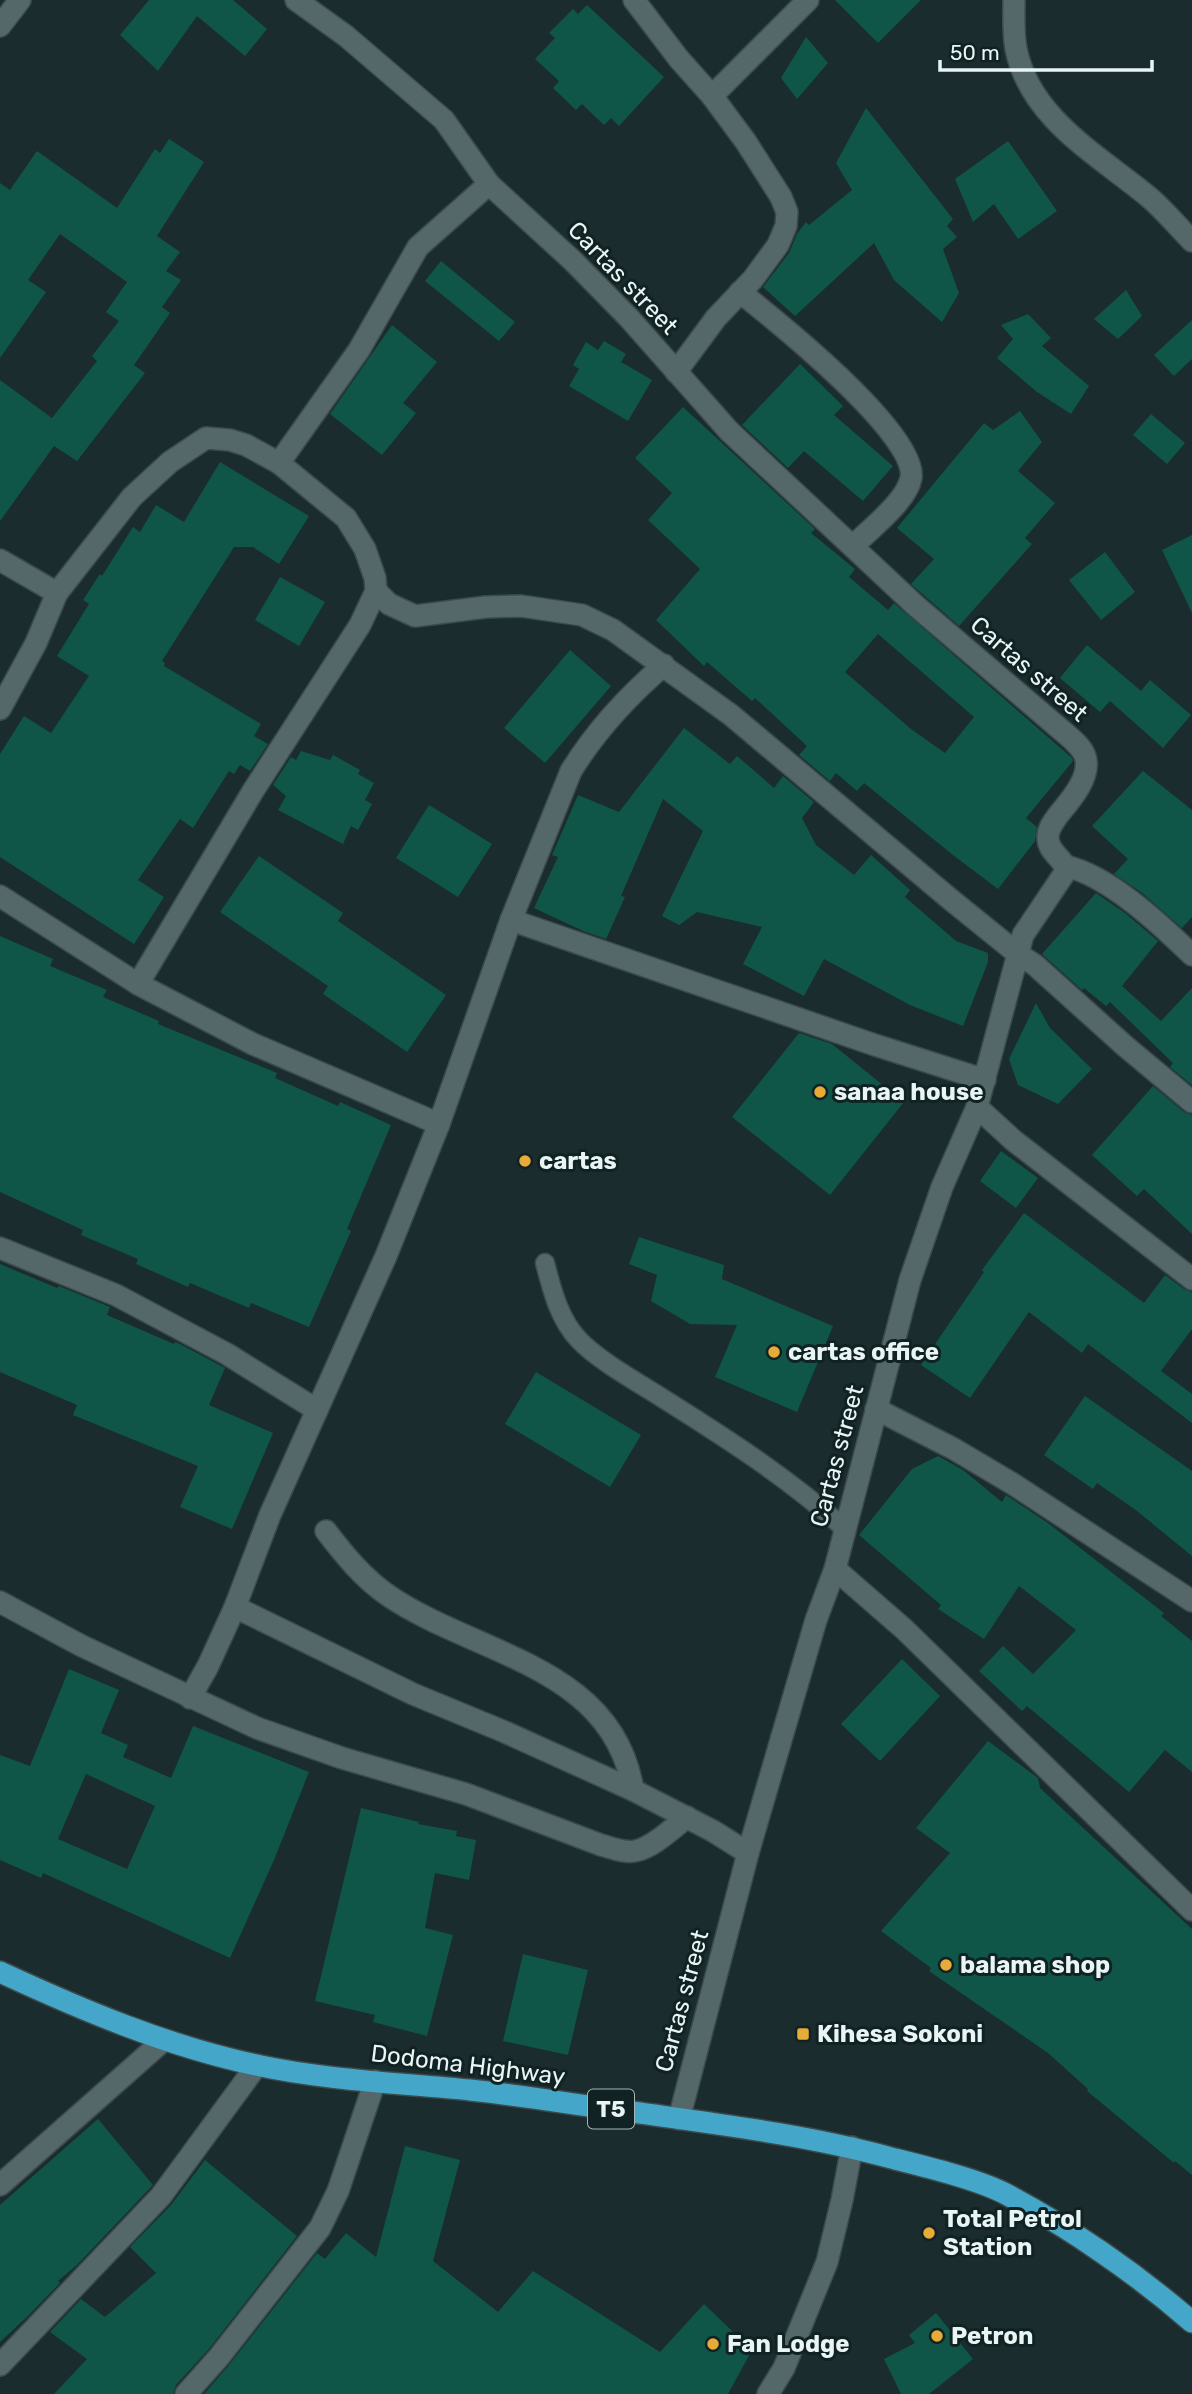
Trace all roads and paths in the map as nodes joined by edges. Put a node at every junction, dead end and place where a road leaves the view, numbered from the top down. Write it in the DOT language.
graph roads {
  1 [pos="20,0"];
  2 [pos="296,0"];
  3 [pos="634,0"];
  4 [pos="808,0"];
  5 [pos="1014,0"];
  6 [pos="0,26"];
  7 [pos="712,96"];
  8 [pos="489,184"];
  9 [pos="1192,241"];
  10 [pos="740,292"];
  11 [pos="676,372"];
  12 [pos="279,463"];
  13 [pos="853,546"];
  14 [pos="0,560"];
  15 [pos="376,591"];
  16 [pos="57,593"];
  17 [pos="664,665"];
  18 [pos="0,709"];
  19 [pos="1065,866"];
  20 [pos="0,896"];
  21 [pos="511,920"];
  22 [pos="1018,954"];
  23 [pos="1192,955"];
  24 [pos="138,984"];
  25 [pos="985,1080"];
  26 [pos="1192,1102"];
  27 [pos="977,1107"];
  28 [pos="439,1124"];
  29 [pos="0,1248"];
  30 [pos="545,1263"];
  31 [pos="1192,1279"];
  32 [pos="876,1409"];
  33 [pos="317,1410"];
  34 [pos="845,1529"];
  35 [pos="326,1531"];
  36 [pos="835,1569"];
  37 [pos="1192,1601"];
  38 [pos="1,1605"];
  39 [pos="235,1607"];
  40 [pos="190,1698"];
  41 [pos="632,1790"];
  42 [pos="687,1817"];
  43 [pos="748,1853"];
  44 [pos="1192,1910"];
  45 [pos="0,1972"];
  46 [pos="164,2040"];
  47 [pos="257,2065"];
  48 [pos="375,2081"];
  49 [pos="679,2119"];
  50 [pos="852,2147"];
  51 [pos="0,2185"];
  52 [pos="1192,2322"];
  53 [pos="0,2365"];
  54 [pos="187,2394"];
  55 [pos="768,2394"];
  1 -- 6 [label="street"];
  2 -- 8 [label="street, Cartas street"];
  3 -- 7 [label="street"];
  4 -- 7 [label="street"];
  5 -- 9 [label="street"];
  7 -- 10 [label="street"];
  8 -- 11 [label="street, Cartas street"];
  8 -- 12 [label="street"];
  10 -- 11 [label="street"];
  10 -- 13 [label="street"];
  11 -- 13 [label="street, Cartas street"];
  12 -- 15 [label="street"];
  12 -- 16 [label="street"];
  13 -- 19 [label="street, Cartas street"];
  14 -- 16 [label="street"];
  15 -- 17 [label="street"];
  15 -- 24 [label="street"];
  16 -- 18 [label="street"];
  17 -- 21 [label="street"];
  17 -- 22 [label="street"];
  19 -- 22 [label="street, Cartas street"];
  19 -- 23 [label="street"];
  20 -- 24 [label="street"];
  21 -- 25 [label="street"];
  21 -- 28 [label="street"];
  22 -- 25 [label="street, Cartas street"];
  22 -- 26 [label="street"];
  24 -- 28 [label="street"];
  25 -- 27 [label="street, Cartas street"];
  27 -- 31 [label="street"];
  27 -- 32 [label="street, Cartas street"];
  28 -- 33 [label="street"];
  29 -- 33 [label="street"];
  30 -- 34 [label="lane"];
  32 -- 34 [label="street, Cartas street"];
  32 -- 37 [label="street"];
  33 -- 39 [label="street"];
  34 -- 36 [label="street, Cartas street"];
  35 -- 41 [label="street"];
  36 -- 43 [label="street, Cartas street"];
  36 -- 44 [label="street"];
  38 -- 40 [label="street"];
  39 -- 40 [label="street"];
  39 -- 41 [label="street"];
  40 -- 42 [label="street"];
  41 -- 42 [label="street"];
  42 -- 43 [label="street"];
  43 -- 49 [label="street, Cartas street"];
  45 -- 46 [label="highway, Dodoma Highway / T5"];
  46 -- 47 [label="highway, Dodoma Highway / T5"];
  46 -- 51 [label="street"];
  47 -- 48 [label="highway, Dodoma Highway / T5"];
  47 -- 53 [label="street"];
  48 -- 49 [label="highway, Dodoma Highway / T5"];
  48 -- 54 [label="street"];
  49 -- 50 [label="highway, Dodoma Highway / T5"];
  50 -- 52 [label="highway, Dodoma Highway / T5"];
  50 -- 55 [label="street"];
}
